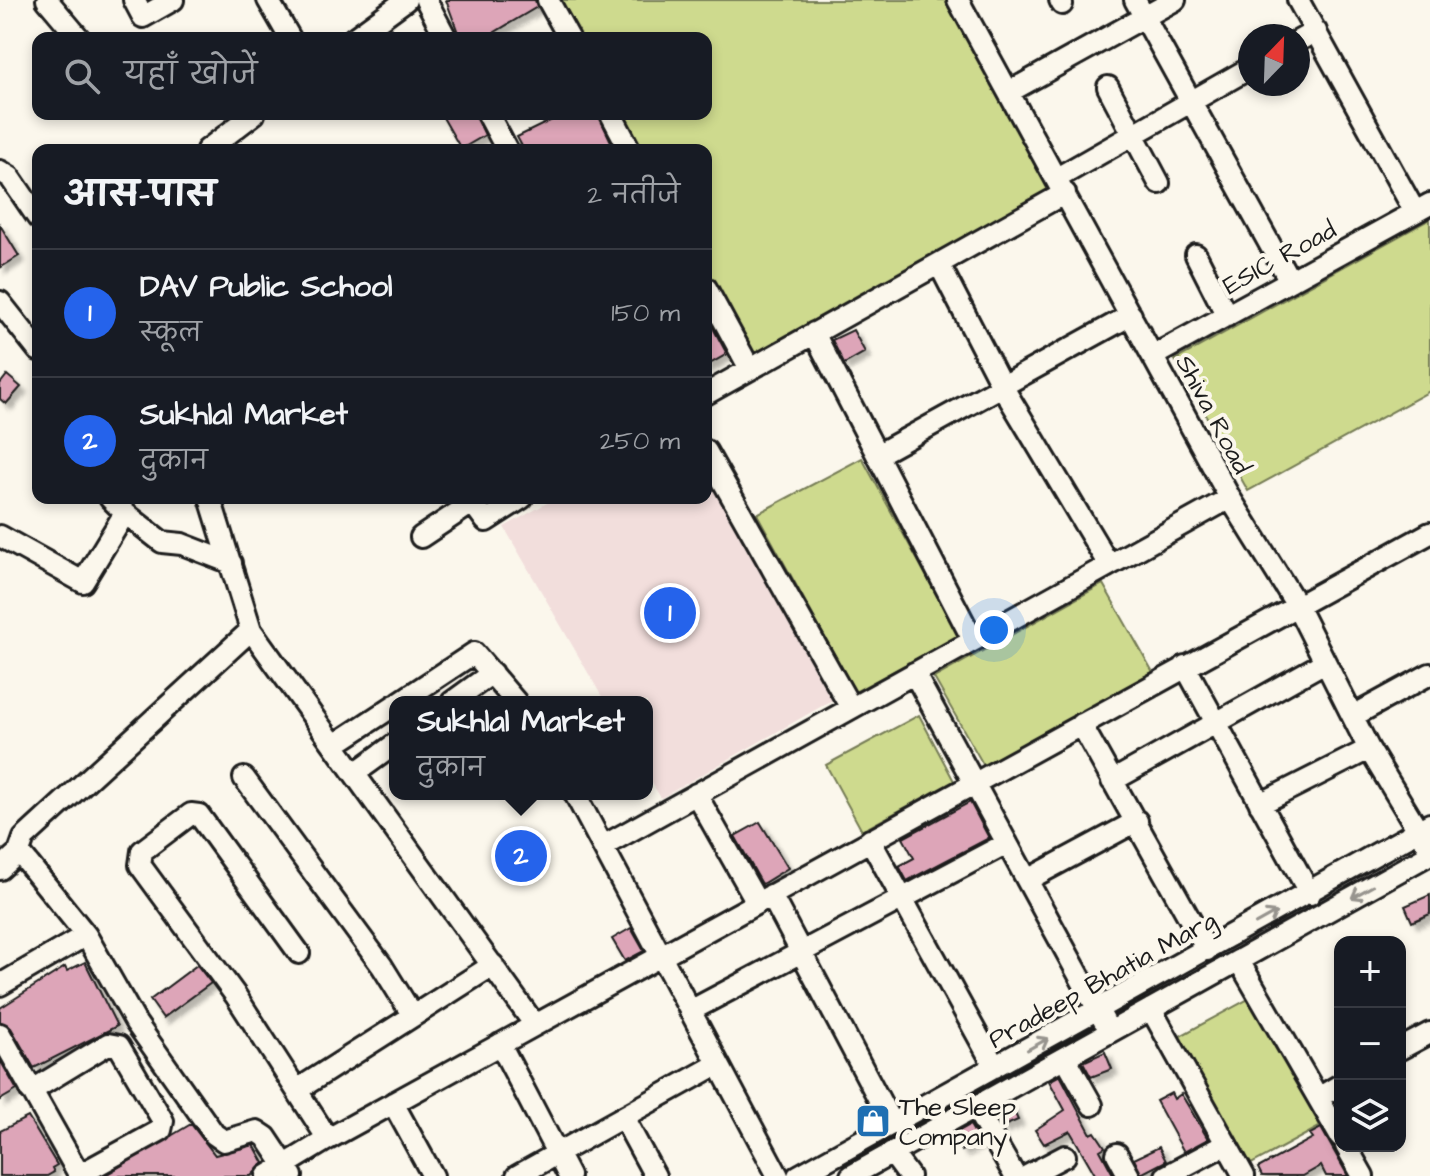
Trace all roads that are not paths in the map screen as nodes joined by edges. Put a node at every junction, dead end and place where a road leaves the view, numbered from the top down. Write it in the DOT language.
graph roads {
  1 [pos="47,0"];
  2 [pos="134,0"];
  3 [pos="173,0"];
  4 [pos="268,0"];
  5 [pos="406,0"];
  6 [pos="426,0"];
  7 [pos="548,0"];
  8 [pos="1175,0"];
  9 [pos="1298,0"];
  10 [pos="960,1"];
  11 [pos="1140,8"];
  12 [pos="1304,24"];
  13 [pos="74,32"];
  14 [pos="287,32"];
  15 [pos="362,32"];
  16 [pos="443,32"];
  17 [pos="566,32"];
  18 [pos="1310,40"];
  19 [pos="1238,75"];
  20 [pos="1108,87"];
  21 [pos="1009,92"];
  22 [pos="1191,102"];
  23 [pos="246,120"];
  24 [pos="491,120"];
  25 [pos="614,120"];
  26 [pos="1134,134"];
  27 [pos="215,144"];
  28 [pos="504,144"];
  29 [pos="627,144"];
  30 [pos="0,171"];
  31 [pos="1159,183"];
  32 [pos="1061,186"];
  33 [pos="1423,208"];
  34 [pos="32,209"];
  35 [pos="1196,255"];
  36 [pos="939,264"];
  37 [pos="1290,281"];
  38 [pos="712,299"];
  39 [pos="0,302"];
  40 [pos="1131,315"];
  41 [pos="1227,316"];
  42 [pos="814,333"];
  43 [pos="32,342"];
  44 [pos="1153,356"];
  45 [pos="750,369"];
  46 [pos="1002,386"];
  47 [pos="712,391"];
  48 [pos="877,455"];
  49 [pos="712,462"];
  50 [pos="1230,498"];
  51 [pos="116,504"];
  52 [pos="212,504"];
  53 [pos="466,504"];
  54 [pos="474,504"];
  55 [pos="513,504"];
  56 [pos="125,513"];
  57 [pos="1430,533"];
  58 [pos="0,536"];
  59 [pos="421,537"];
  60 [pos="231,563"];
  61 [pos="1109,565"];
  62 [pos="1296,604"];
  63 [pos="251,630"];
  64 [pos="973,640"];
  65 [pos="1325,662"];
  66 [pos="1185,666"];
  67 [pos="492,673"];
  68 [pos="914,673"];
  69 [pos="1430,674"];
  70 [pos="408,696"];
  71 [pos="460,696"];
  72 [pos="511,696"];
  73 [pos="851,708"];
  74 [pos="389,709"];
  75 [pos="1355,715"];
  76 [pos="1081,724"];
  77 [pos="1217,724"];
  78 [pos="334,745"];
  79 [pos="389,748"];
  80 [pos="1369,749"];
  81 [pos="355,773"];
  82 [pos="244,778"];
  83 [pos="1112,781"];
  84 [pos="974,782"];
  85 [pos="696,794"];
  86 [pos="579,800"];
  87 [pos="1260,804"];
  88 [pos="1137,821"];
  89 [pos="1425,827"];
  90 [pos="870,840"];
  91 [pos="1007,843"];
  92 [pos="605,845"];
  93 [pos="19,852"];
  94 [pos="1430,852"];
  95 [pos="0,869"];
  96 [pos="1027,880"];
  97 [pos="1310,894"];
  98 [pos="764,898"];
  99 [pos="902,898"];
  100 [pos="86,935"];
  101 [pos="1207,950"];
  102 [pos="804,951"];
  103 [pos="299,953"];
  104 [pos="660,956"];
  105 [pos="1239,961"];
  106 [pos="493,965"];
  107 [pos="0,985"];
  108 [pos="1151,1009"];
  109 [pos="690,1011"];
  110 [pos="1098,1011"];
  111 [pos="413,1016"];
  112 [pos="535,1025"];
  113 [pos="1110,1032"];
  114 [pos="1430,1033"];
  115 [pos="0,1034"];
  116 [pos="500,1044"];
  117 [pos="1406,1046"];
  118 [pos="1065,1057"];
  119 [pos="718,1064"];
  120 [pos="995,1067"];
  121 [pos="1334,1089"];
  122 [pos="297,1090"];
  123 [pos="31,1091"];
  124 [pos="1318,1098"];
  125 [pos="393,1103"];
  126 [pos="1092,1105"];
  127 [pos="975,1107"];
  128 [pos="623,1117"];
  129 [pos="892,1124"];
  130 [pos="1334,1126"];
  131 [pos="328,1139"];
  132 [pos="1226,1144"];
  133 [pos="1349,1152"];
  134 [pos="892,1153"];
  135 [pos="558,1154"];
  136 [pos="1117,1154"];
  137 [pos="1065,1156"];
  138 [pos="290,1170"];
  139 [pos="79,1176"];
  140 [pos="267,1176"];
  141 [pos="433,1176"];
  142 [pos="517,1176"];
  143 [pos="569,1176"];
  144 [pos="655,1176"];
  145 [pos="778,1176"];
  146 [pos="798,1176"];
  147 [pos="851,1176"];
  148 [pos="909,1176"];
  149 [pos="1015,1176"];
  150 [pos="1027,1176"];
  151 [pos="1129,1176"];
  152 [pos="1166,1176"];
  153 [pos="1244,1176"];
  154 [pos="1363,1176"];
  1 -- 13 [label="street"];
  2 -- 3 [label="street"];
  4 -- 14 [label="street"];
  5 -- 15 [label="street"];
  6 -- 16 [label="street"];
  7 -- 17 [label="street"];
  8 -- 11 [label="street"];
  9 -- 12 [label="street"];
  10 -- 21 [label="street, Shiva Road"];
  11 -- 21 [label="street"];
  11 -- 22 [label="street"];
  18 -- 33 [label="street"];
  19 -- 22 [label="street"];
  20 -- 26 [label="street"];
  21 -- 32 [label="street, Shiva Road"];
  22 -- 26 [label="street"];
  22 -- 37 [label="street"];
  23 -- 27 [label="street"];
  24 -- 28 [label="street"];
  25 -- 29 [label="street"];
  26 -- 31 [label="street"];
  26 -- 32 [label="street"];
  30 -- 34 [label="street"];
  32 -- 36 [label="street"];
  32 -- 40 [label="street, Shiva Road"];
  33 -- 37 [label="street, ESIC Road"];
  35 -- 41 [label="street"];
  36 -- 42 [label="street"];
  36 -- 46 [label="street"];
  37 -- 41 [label="street, ESIC Road"];
  38 -- 45 [label="street"];
  39 -- 43 [label="street"];
  40 -- 44 [label="street, Shiva Road"];
  40 -- 46 [label="street"];
  41 -- 44 [label="street, ESIC Road"];
  42 -- 45 [label="street"];
  42 -- 48 [label="street"];
  44 -- 50 [label="street, Shiva Road"];
  45 -- 47 [label="street"];
  46 -- 48 [label="street"];
  46 -- 61 [label="street"];
  48 -- 64 [label="street"];
  49 -- 73 [label="street"];
  50 -- 61 [label="street"];
  50 -- 62 [label="street, Shiva Road"];
  51 -- 56 [label="street"];
  52 -- 60 [label="street"];
  53 -- 59 [label="street"];
  54 -- 55 [label="street"];
  56 -- 58 [label="street"];
  56 -- 60 [label="street"];
  57 -- 62 [label="street"];
  60 -- 63 [label="street"];
  61 -- 64 [label="street"];
  62 -- 65 [label="street, Shiva Road"];
  62 -- 66 [label="street"];
  63 -- 78 [label="street"];
  63 -- 93 [label="street"];
  64 -- 68 [label="street"];
  65 -- 75 [label="street, Shiva Road"];
  65 -- 77 [label="street"];
  66 -- 76 [label="street"];
  66 -- 77 [label="street"];
  67 -- 70 [label="street"];
  67 -- 71 [label="street"];
  67 -- 72 [label="street"];
  68 -- 73 [label="street"];
  68 -- 84 [label="street"];
  69 -- 75 [label="street"];
  73 -- 85 [label="street"];
  74 -- 78 [label="street"];
  75 -- 80 [label="street, Shiva Road"];
  76 -- 83 [label="street"];
  76 -- 84 [label="street"];
  77 -- 83 [label="street"];
  77 -- 87 [label="street"];
  78 -- 81 [label="street"];
  79 -- 81 [label="street"];
  80 -- 87 [label="street"];
  80 -- 89 [label="street, Shiva Road"];
  81 -- 106 [label="street"];
  82 -- 111 [label="street"];
  83 -- 88 [label="street"];
  84 -- 90 [label="street"];
  84 -- 91 [label="street"];
  85 -- 92 [label="street"];
  85 -- 98 [label="street"];
  86 -- 92 [label="street"];
  87 -- 97 [label="street"];
  88 -- 96 [label="street"];
  88 -- 101 [label="street"];
  89 -- 94 [label="street, Shiva Road"];
  89 -- 97 [label="street, Pradeep Bhatia Marg"];
  90 -- 98 [label="street"];
  90 -- 99 [label="street"];
  91 -- 96 [label="street"];
  91 -- 99 [label="street"];
  92 -- 104 [label="street"];
  93 -- 95 [label="street"];
  93 -- 100 [label="street"];
  94 -- 105 [label="street, Pradeep Bhatia Marg, one-way"];
  96 -- 110 [label="street"];
  101 -- 97 [label="street, Pradeep Bhatia Marg, one-way"];
  98 -- 102 [label="street"];
  98 -- 104 [label="street"];
  99 -- 102 [label="street"];
  99 -- 120 [label="street"];
  100 -- 107 [label="street"];
  100 -- 138 [label="street"];
  101 -- 110 [label="street, Pradeep Bhatia Marg"];
  102 -- 109 [label="street"];
  102 -- 129 [label="street"];
  103 -- 122 [label="street"];
  104 -- 109 [label="street"];
  104 -- 112 [label="street"];
  105 -- 108 [label="street, Pradeep Bhatia Marg"];
  105 -- 124 [label="street"];
  106 -- 111 [label="street"];
  106 -- 112 [label="street"];
  108 -- 113 [label="street, Pradeep Bhatia Marg"];
  108 -- 132 [label="street"];
  109 -- 119 [label="street"];
  110 -- 113 [label="street"];
  120 -- 110 [label="street, Pradeep Bhatia Marg, one-way"];
  111 -- 122 [label="street"];
  112 -- 116 [label="street"];
  113 -- 118 [label="street, Pradeep Bhatia Marg"];
  114 -- 117 [label="street"];
  115 -- 123 [label="street"];
  116 -- 125 [label="street"];
  116 -- 135 [label="street"];
  118 -- 126 [label="street"];
  118 -- 127 [label="street, Pradeep Bhatia Marg"];
  119 -- 128 [label="street"];
  119 -- 145 [label="street"];
  120 -- 129 [label="street, Pradeep Bhatia Marg"];
  121 -- 124 [label="street"];
  122 -- 131 [label="street"];
  123 -- 139 [label="street"];
  123 -- 139 [label="street"];
  124 -- 130 [label="street"];
  125 -- 131 [label="street"];
  125 -- 141 [label="street"];
  127 -- 134 [label="street, Pradeep Bhatia Marg"];
  127 -- 149 [label="street"];
  128 -- 135 [label="street"];
  128 -- 144 [label="street"];
  129 -- 146 [label="street, Pradeep Bhatia Marg"];
  131 -- 138 [label="street"];
  132 -- 152 [label="street"];
  132 -- 153 [label="street"];
  133 -- 154 [label="street"];
  134 -- 147 [label="street, Pradeep Bhatia Marg"];
  134 -- 148 [label="street"];
  135 -- 142 [label="street"];
  135 -- 143 [label="street"];
  136 -- 151 [label="street"];
  137 -- 150 [label="street"];
  138 -- 140 [label="street"];
}
